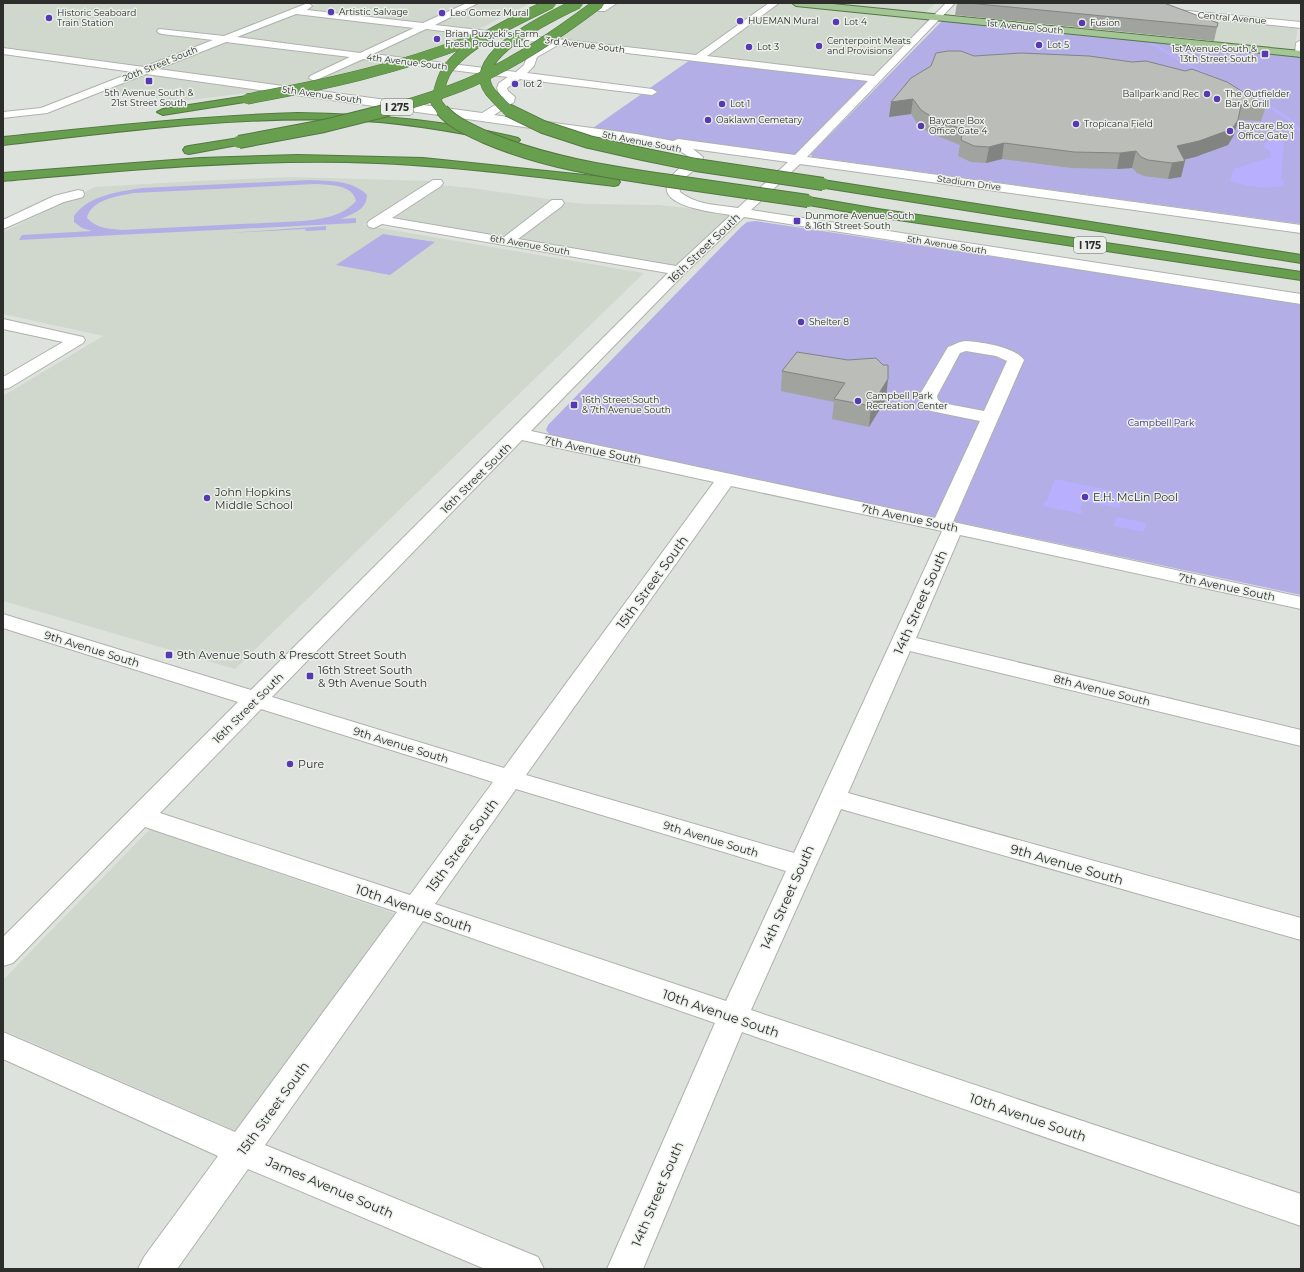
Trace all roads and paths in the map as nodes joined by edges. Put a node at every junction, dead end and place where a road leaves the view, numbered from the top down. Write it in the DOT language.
graph roads {
  1 [pos="315,3"];
  2 [pos="474,3"];
  3 [pos="549,3"];
  4 [pos="578,3"];
  5 [pos="613,3"];
  6 [pos="775,3"];
  7 [pos="796,3"];
  8 [pos="951,3"];
  9 [pos="601,6"];
  10 [pos="294,11"];
  11 [pos="1154,11"];
  12 [pos="936,18"];
  13 [pos="1301,25"];
  14 [pos="424,26"];
  15 [pos="162,31"];
  16 [pos="224,38"];
  17 [pos="556,42"];
  18 [pos="1301,43"];
  19 [pos="3,51"];
  20 [pos="1300,54"];
  21 [pos="362,56"];
  22 [pos="698,58"];
  23 [pos="145,70"];
  24 [pos="518,76"];
  25 [pos="314,78"];
  26 [pos="876,79"];
  27 [pos="652,92"];
  28 [pos="3,115"];
  29 [pos="484,117"];
  30 [pos="3,135"];
  31 [pos="636,138"];
  32 [pos="3,141"];
  33 [pos="575,152"];
  34 [pos="605,158"];
  35 [pos="798,159"];
  36 [pos="3,171"];
  37 [pos="3,177"];
  38 [pos="437,183"];
  39 [pos="821,187"];
  40 [pos="78,194"];
  41 [pos="557,203"];
  42 [pos="806,203"];
  43 [pos="739,214"];
  44 [pos="3,225"];
  45 [pos="1301,228"];
  46 [pos="507,241"];
  47 [pos="1301,259"];
  48 [pos="679,270"];
  49 [pos="1301,276"];
  50 [pos="1301,299"];
  51 [pos="3,324"];
  52 [pos="3,384"];
  53 [pos="991,418"];
  54 [pos="518,434"];
  55 [pos="726,479"];
  56 [pos="947,526"];
  57 [pos="1301,603"];
  58 [pos="7,627"];
  59 [pos="903,642"];
  60 [pos="255,700"];
  61 [pos="1301,738"];
  62 [pos="510,779"];
  63 [pos="833,798"];
  64 [pos="141,816"];
  65 [pos="801,865"];
  66 [pos="416,908"];
  67 [pos="1301,929"];
  68 [pos="3,955"];
  69 [pos="733,1017"];
  70 [pos="3,1045"];
  71 [pos="243,1151"];
  72 [pos="1301,1210"];
  73 [pos="156,1269"];
  74 [pos="526,1269"];
  75 [pos="625,1269"];
  1 -- 10 [label="street, 20th Street South"];
  2 -- 14 [label="street"];
  3 -- 30 [label="highway, bridge"];
  3 -- 42 [label="highway, bridge"];
  4 -- 39 [label="highway, bridge"];
  5 -- 9 [label="street"];
  6 -- 22 [label="street"];
  7 -- 12 [label="main road, 1st Avenue South"];
  8 -- 12 [label="street, 16th Street South"];
  9 -- 36 [label="highway, I 275, bridge"];
  10 -- 14 [label="street, 3rd Avenue South"];
  10 -- 16 [label="street, 20th Street South"];
  11 -- 13 [label="street, Central Avenue"];
  12 -- 20 [label="main road, 1st Avenue South"];
  12 -- 26 [label="street, 16th Street South"];
  14 -- 17 [label="street, 3rd Avenue South"];
  14 -- 21 [label="street"];
  15 -- 16 [label="street, 4th Avenue South"];
  16 -- 21 [label="street, 4th Avenue South"];
  16 -- 23 [label="street, 20th Street South"];
  17 -- 22 [label="street, 3rd Avenue South"];
  17 -- 24 [label="street"];
  18 -- 20 [label="street"];
  19 -- 23 [label="street, 5th Avenue South"];
  21 -- 24 [label="street, 4th Avenue South"];
  21 -- 25 [label="street"];
  22 -- 26 [label="street, 3rd Avenue South"];
  23 -- 28 [label="street, 20th Street South"];
  23 -- 29 [label="street, 5th Avenue South"];
  24 -- 27 [label="street, 4th Avenue South"];
  24 -- 29 [label="street"];
  26 -- 35 [label="street, 16th Street South"];
  29 -- 31 [label="street, 5th Avenue South"];
  31 -- 35 [label="street, Stadium Drive"];
  31 -- 43 [label="street, 5th Avenue South"];
  32 -- 33 [label="highway"];
  34 -- 39 [label="highway"];
  35 -- 43 [label="street, 16th Street South"];
  35 -- 45 [label="street, Stadium Drive"];
  37 -- 42 [label="highway"];
  38 -- 46 [label="street, 6th Avenue South"];
  39 -- 47 [label="highway, I 175"];
  40 -- 44 [label="street"];
  41 -- 46 [label="street"];
  42 -- 49 [label="highway, I 175"];
  43 -- 48 [label="street, 16th Street South"];
  43 -- 50 [label="street, 5th Avenue South"];
  46 -- 48 [label="street, 6th Avenue South"];
  48 -- 54 [label="street, 16th Street South"];
  51 -- 52 [label="street"];
  53 -- 53 [label="street, 14th Street South"];
  53 -- 56 [label="street, 14th Street South"];
  54 -- 55 [label="street, 7th Avenue South"];
  54 -- 60 [label="street, 16th Street South"];
  55 -- 56 [label="street, 7th Avenue South"];
  55 -- 62 [label="street, 15th Street South"];
  56 -- 57 [label="street, 7th Avenue South"];
  56 -- 59 [label="street, 14th Street South"];
  58 -- 60 [label="street, 9th Avenue South"];
  59 -- 61 [label="street, 8th Avenue South"];
  59 -- 63 [label="street, 14th Street South"];
  60 -- 62 [label="street, 9th Avenue South"];
  60 -- 64 [label="street, 16th Street South"];
  62 -- 65 [label="street, 9th Avenue South"];
  62 -- 66 [label="street, 15th Street South"];
  63 -- 65 [label="street, 14th Street South"];
  63 -- 67 [label="street, 9th Avenue South"];
  64 -- 66 [label="street, 10th Avenue South"];
  64 -- 68 [label="street, 16th Street South"];
  65 -- 69 [label="street, 14th Street South"];
  66 -- 69 [label="street, 10th Avenue South"];
  66 -- 71 [label="street, 15th Street South"];
  69 -- 72 [label="street, 10th Avenue South"];
  69 -- 75 [label="street, 14th Street South"];
  70 -- 71 [label="street, James Avenue South"];
  71 -- 73 [label="street, 15th Street South"];
  71 -- 74 [label="street, James Avenue South"];
}
